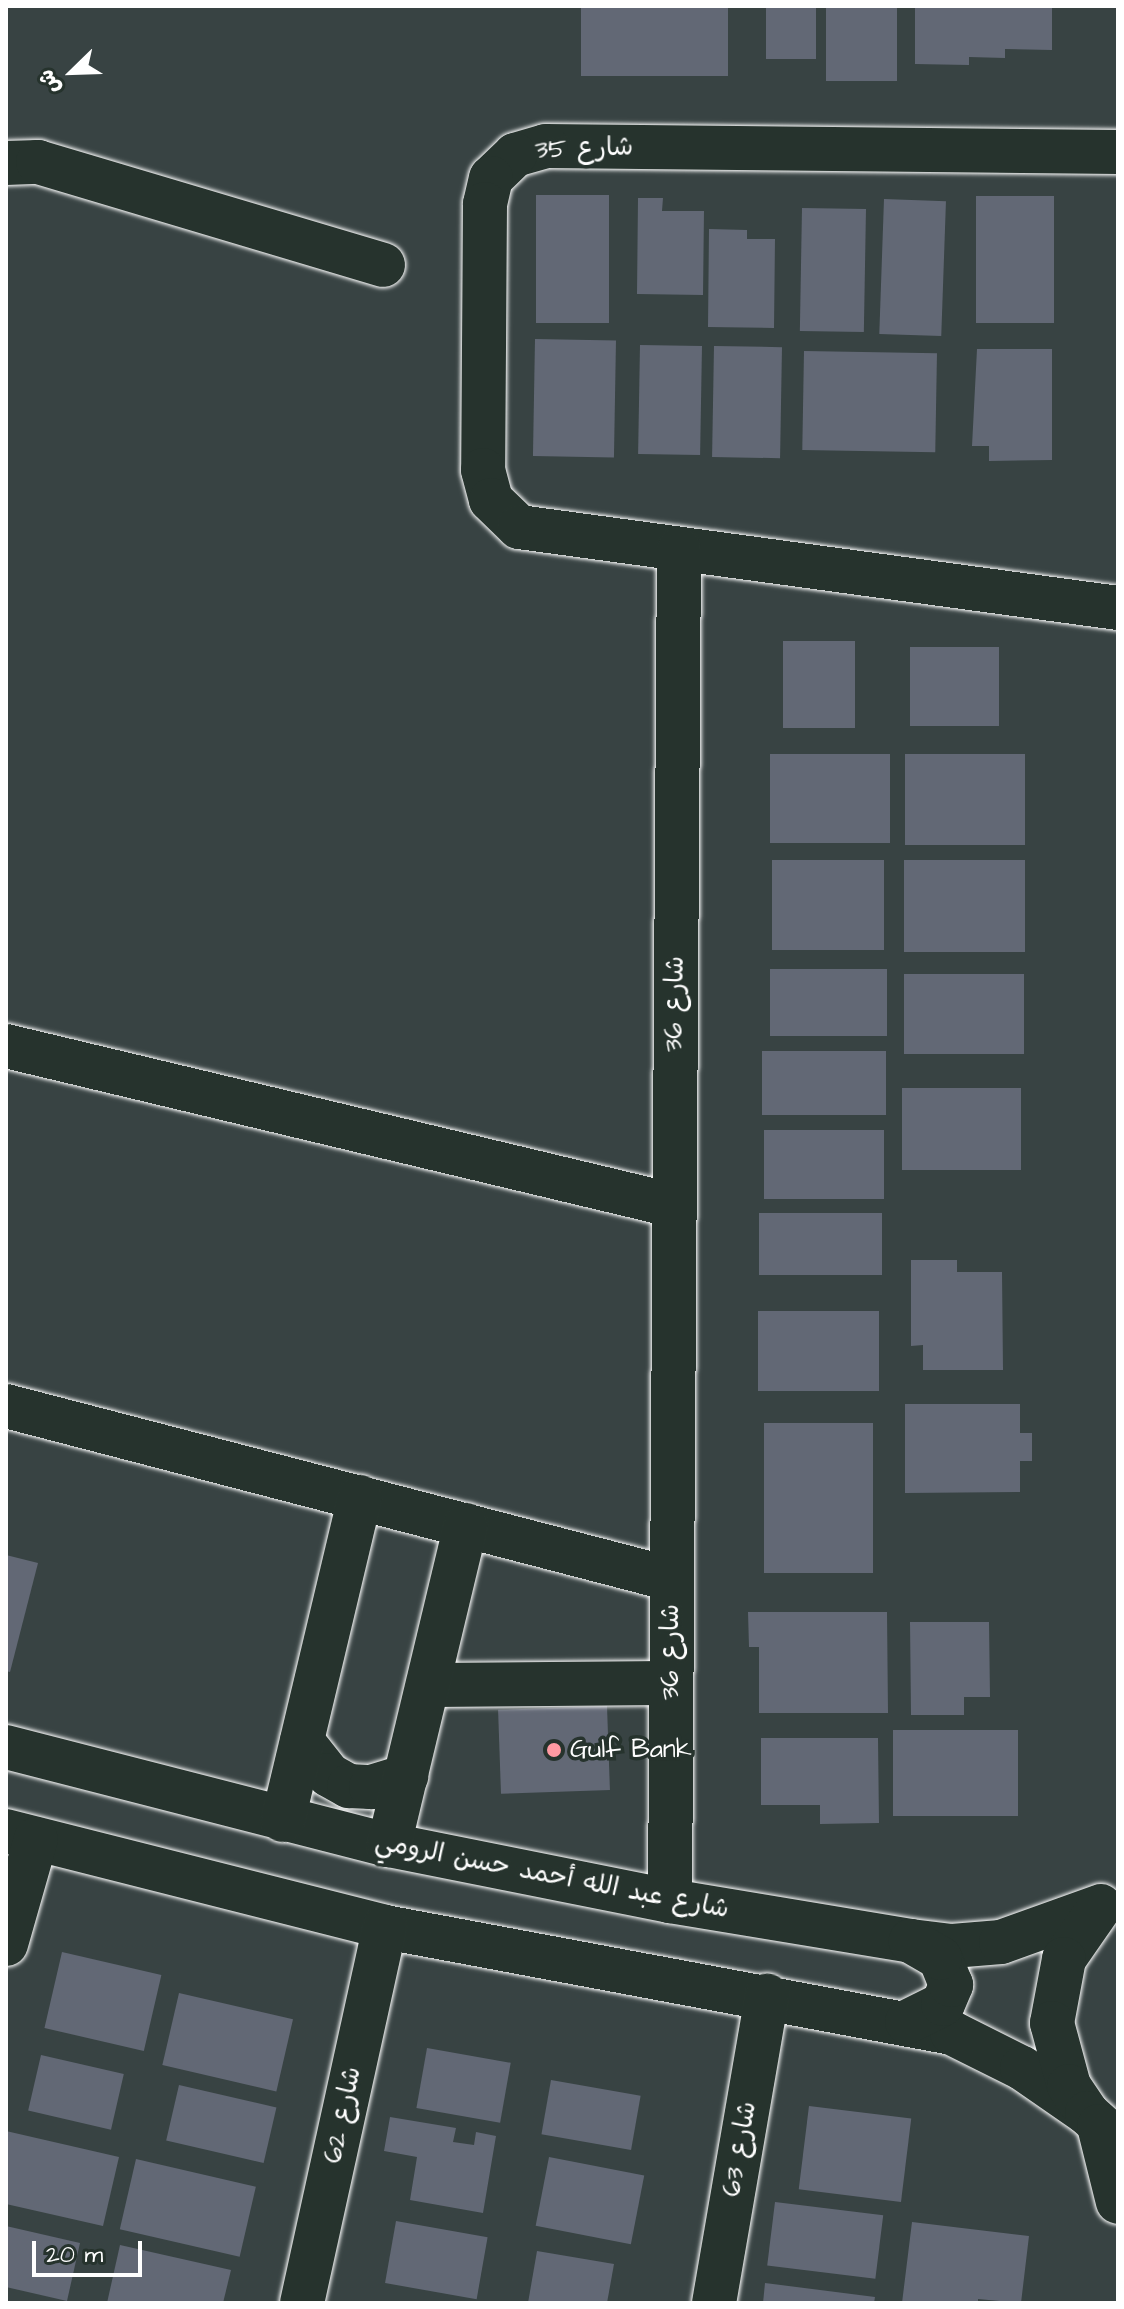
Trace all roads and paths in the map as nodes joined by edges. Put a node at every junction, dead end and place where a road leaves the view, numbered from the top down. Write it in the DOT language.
graph roads {
  1 [pos="1118,152"];
  2 [pos="6,163"];
  3 [pos="383,265"];
  4 [pos="679,549"];
  5 [pos="1118,608"];
  6 [pos="6,1046"];
  7 [pos="672,1205"];
  8 [pos="6,1406"];
  9 [pos="360,1497"];
  10 [pos="466,1525"];
  11 [pos="671,1579"];
  12 [pos="671,1683"];
  13 [pos="428,1685"];
  14 [pos="302,1741"];
  15 [pos="6,1747"];
  16 [pos="406,1776"];
  17 [pos="283,1820"];
  18 [pos="21,1835"];
  19 [pos="389,1845"];
  20 [pos="1110,1899"];
  21 [pos="670,1901"];
  22 [pos="385,1927"];
  23 [pos="911,1941"];
  24 [pos="6,1944"];
  25 [pos="767,1996"];
  26 [pos="907,2022"];
  27 [pos="1101,2126"];
  28 [pos="1118,2202"];
  29 [pos="302,2303"];
  30 [pos="714,2303"];
  1 -- 4 [label="street, شارع 35"];
  2 -- 3 [label="street"];
  4 -- 5 [label="street"];
  4 -- 7 [label="street, شارع 36"];
  6 -- 7 [label="street"];
  7 -- 11 [label="street, شارع 36"];
  8 -- 9 [label="street"];
  9 -- 10 [label="street"];
  9 -- 14 [label="street"];
  10 -- 11 [label="street"];
  10 -- 13 [label="street"];
  11 -- 12 [label="street, شارع 36"];
  12 -- 13 [label="street"];
  12 -- 21 [label="street, شارع 36"];
  13 -- 16 [label="street"];
  14 -- 16 [label="street"];
  14 -- 17 [label="street"];
  15 -- 17 [label="street, شارع عبد الله أحمد حسن الرومي"];
  16 -- 19 [label="street"];
  17 -- 19 [label="street, شارع عبد الله أحمد حسن الرومي"];
  18 -- 22 [label="street"];
  18 -- 24 [label="street"];
  19 -- 21 [label="street, شارع عبد الله أحمد حسن الرومي"];
  20 -- 23 [label="street, شارع عبد الله أحمد حسن الرومي"];
  20 -- 27 [label="street"];
  21 -- 23 [label="street, شارع عبد الله أحمد حسن الرومي"];
  22 -- 25 [label="street"];
  22 -- 29 [label="street, شارع 62"];
  23 -- 26 [label="street"];
  25 -- 26 [label="street"];
  25 -- 30 [label="street, شارع 63"];
  26 -- 27 [label="street"];
  27 -- 28 [label="street"];
}
